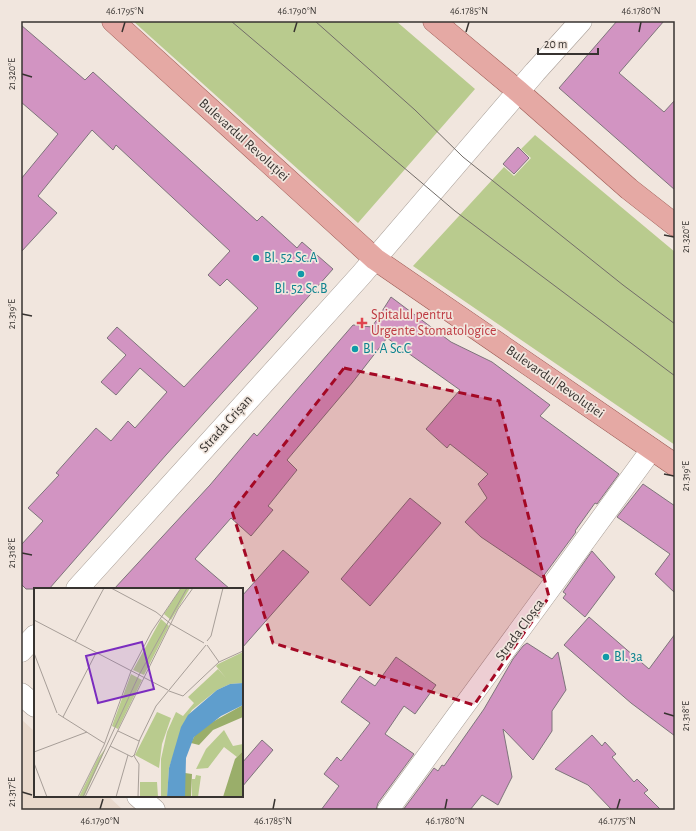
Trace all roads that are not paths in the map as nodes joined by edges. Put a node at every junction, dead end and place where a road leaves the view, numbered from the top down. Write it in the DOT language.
graph roads {
  1 [pos="113,21"];
  2 [pos="434,21"];
  3 [pos="581,21"];
  4 [pos="519,92"];
  5 [pos="675,225"];
  6 [pos="375,259"];
  7 [pos="652,449"];
  8 [pos="675,465"];
  9 [pos="78,588"];
  10 [pos="34,637"];
  11 [pos="21,651"];
  12 [pos="21,694"];
  13 [pos="34,705"];
  14 [pos="139,797"];
  15 [pos="154,810"];
  16 [pos="388,810"];
  1 -- 6 [label="main road, Bulevardul Revoluției"];
  2 -- 4 [label="main road"];
  3 -- 4 [label="main road"];
  4 -- 5 [label="main road"];
  4 -- 6 [label="main road"];
  6 -- 7 [label="main road, Bulevardul Revoluției"];
  6 -- 9 [label="main road, Strada Crișan"];
  7 -- 8 [label="main road, Bulevardul Revoluției"];
  7 -- 16 [label="street, Strada Cloșca"];
  10 -- 11 [label="main road"];
  12 -- 13 [label="main road"];
  14 -- 15 [label="main road"];
}
